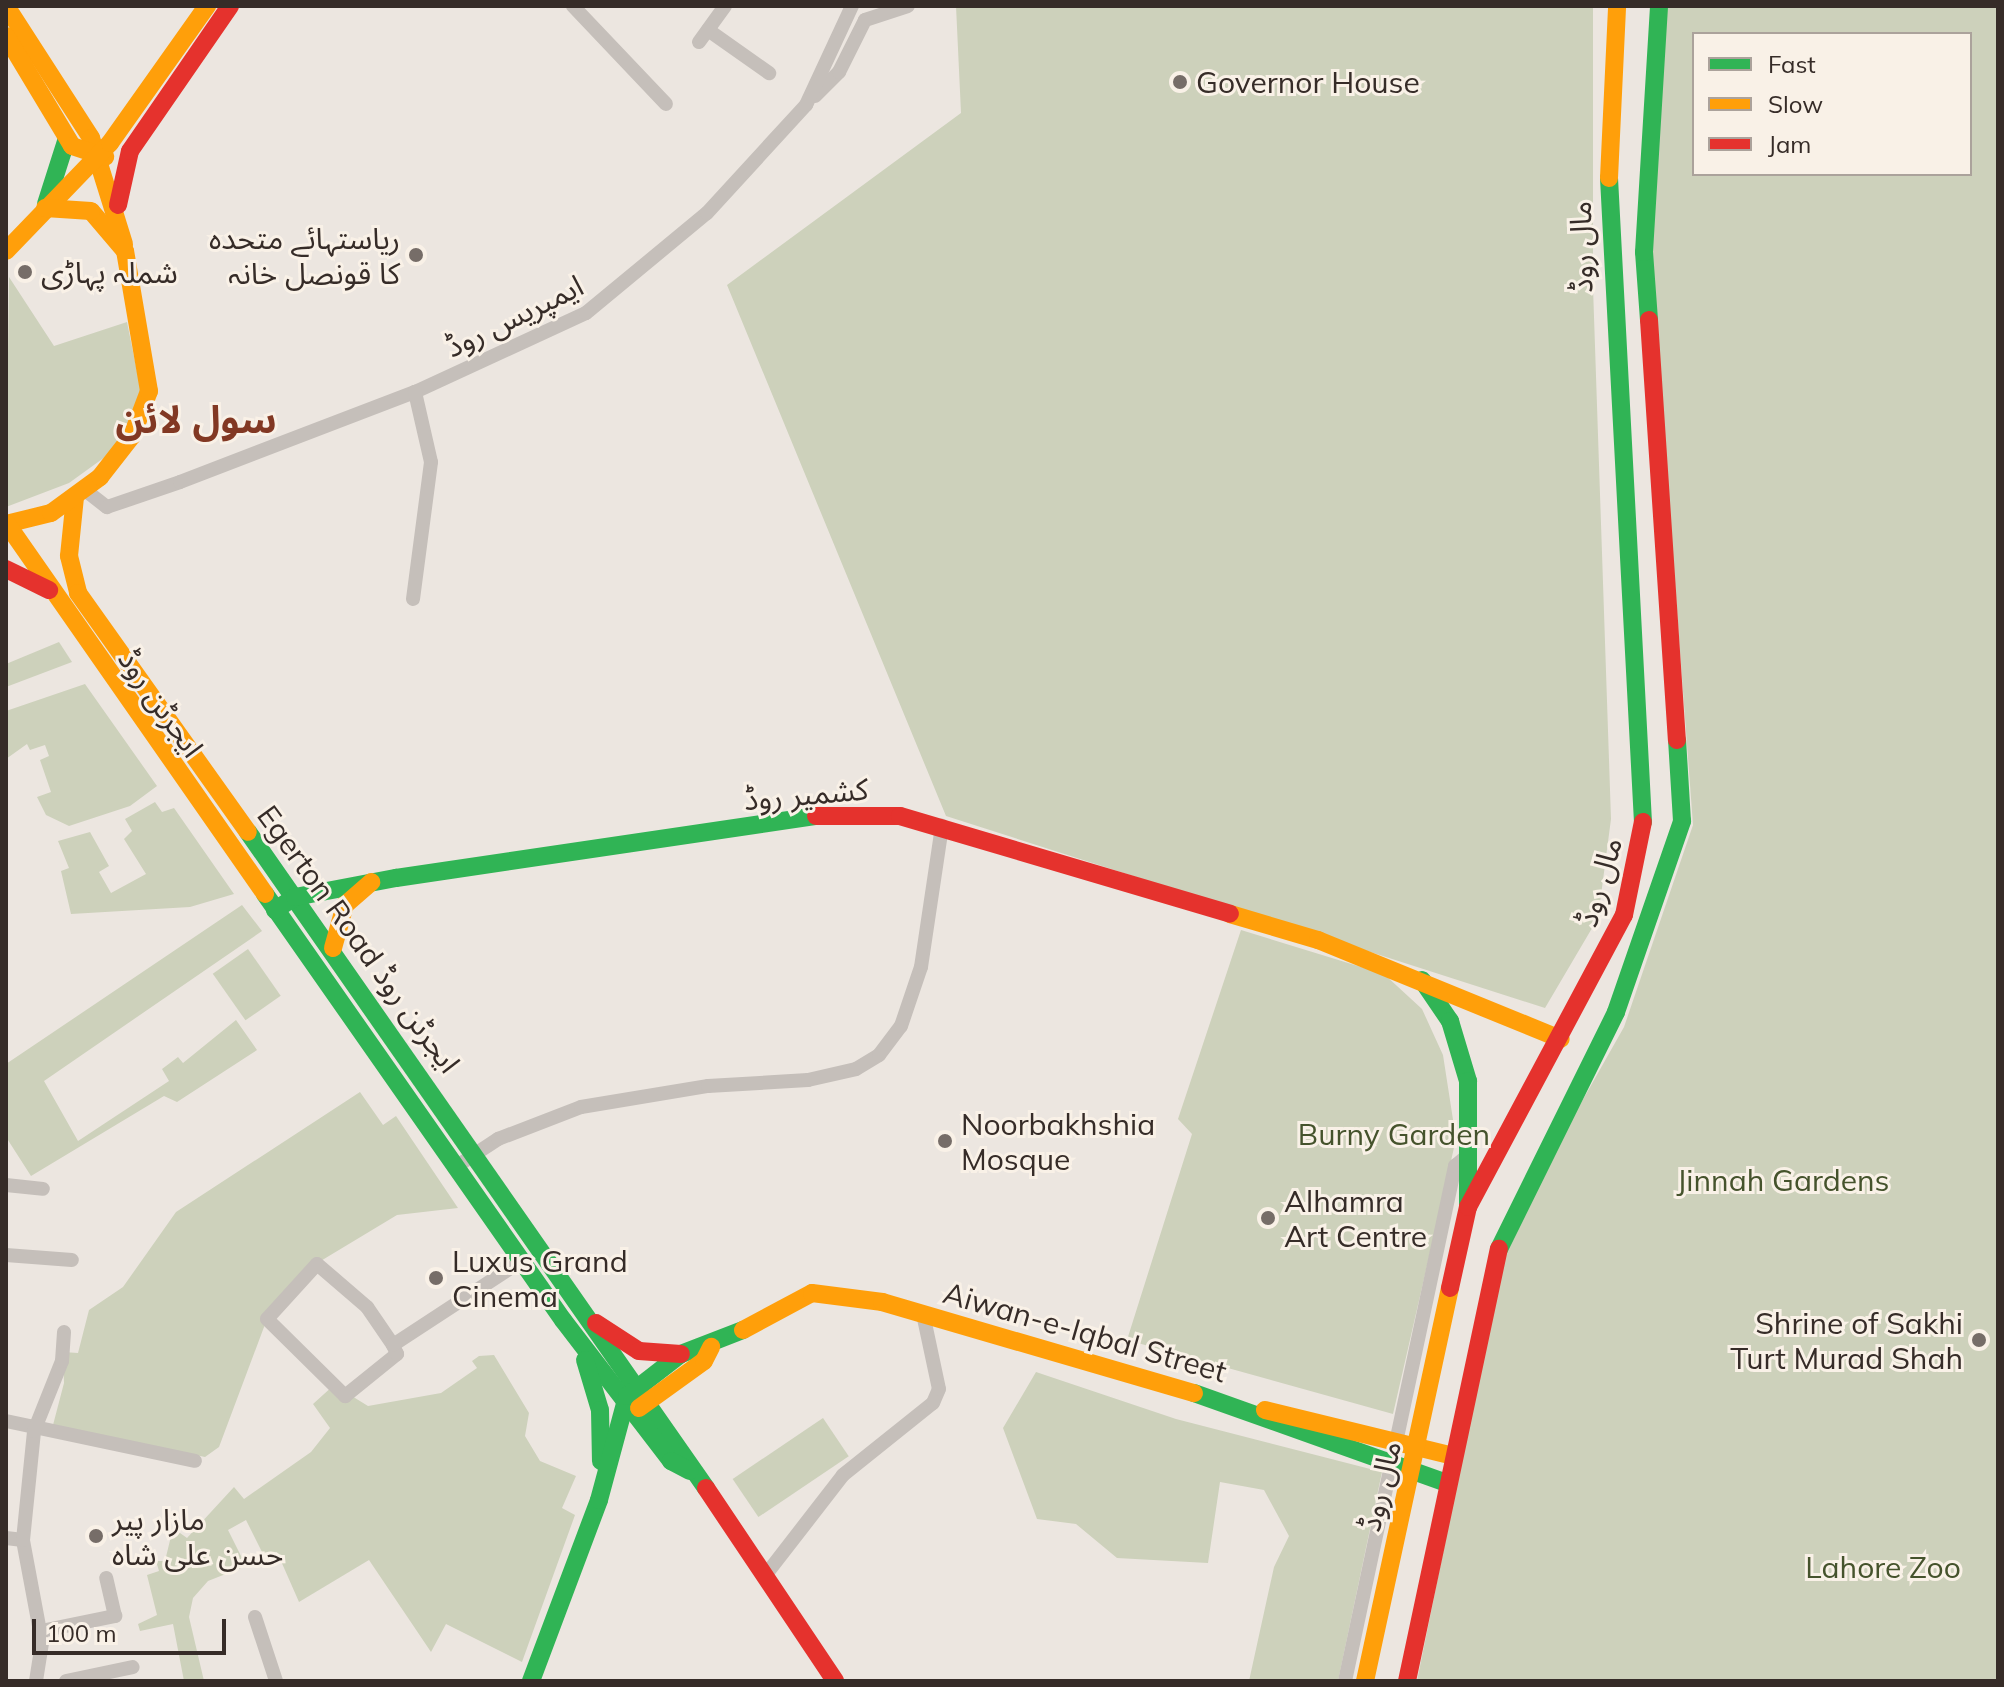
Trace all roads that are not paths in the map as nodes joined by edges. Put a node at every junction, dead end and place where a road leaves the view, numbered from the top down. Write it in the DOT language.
graph roads {
  1 [pos="6,6"];
  2 [pos="207,6"];
  3 [pos="230,6"];
  4 [pos="573,6"];
  5 [pos="725,6"];
  6 [pos="852,6"];
  7 [pos="908,6"];
  8 [pos="1617,6"];
  9 [pos="1660,11"];
  10 [pos="6,36"];
  11 [pos="769,73"];
  12 [pos="666,104"];
  13 [pos="806,105"];
  14 [pos="67,138"];
  15 [pos="130,151"];
  16 [pos="98,156"];
  17 [pos="45,208"];
  18 [pos="117,208"];
  19 [pos="6,251"];
  20 [pos="125,251"];
  21 [pos="415,392"];
  22 [pos="80,494"];
  23 [pos="6,524"];
  24 [pos="6,569"];
  25 [pos="49,590"];
  26 [pos="413,599"];
  27 [pos="942,826"];
  28 [pos="371,882"];
  29 [pos="295,897"];
  30 [pos="275,910"];
  31 [pos="333,948"];
  32 [pos="1422,980"];
  33 [pos="1561,1039"];
  34 [pos="476,1153"];
  35 [pos="1468,1155"];
  36 [pos="454,1168"];
  37 [pos="6,1185"];
  38 [pos="43,1189"];
  39 [pos="1468,1207"];
  40 [pos="6,1255"];
  41 [pos="72,1260"];
  42 [pos="520,1262"];
  43 [pos="923,1314"];
  44 [pos="596,1323"];
  45 [pos="64,1332"];
  46 [pos="579,1341"];
  47 [pos="393,1345"];
  48 [pos="711,1347"];
  49 [pos="681,1354"];
  50 [pos="636,1400"];
  51 [pos="1245,1408"];
  52 [pos="6,1421"];
  53 [pos="34,1431"];
  54 [pos="1397,1439"];
  55 [pos="1419,1445"];
  56 [pos="1453,1456"];
  57 [pos="195,1461"];
  58 [pos="1390,1462"];
  59 [pos="603,1468"];
  60 [pos="1412,1470"];
  61 [pos="1447,1483"];
  62 [pos="599,1500"];
  63 [pos="6,1538"];
  64 [pos="23,1540"];
  65 [pos="764,1577"];
  66 [pos="106,1578"];
  67 [pos="255,1617"];
  68 [pos="41,1631"];
  69 [pos="133,1667"];
  70 [pos="36,1681"];
  71 [pos="66,1681"];
  72 [pos="276,1681"];
  73 [pos="531,1681"];
  74 [pos="835,1681"];
  75 [pos="1345,1681"];
  76 [pos="1365,1681"];
  77 [pos="1407,1681"];
  1 -- 16 [label="main road"];
  2 -- 16 [label="main road"];
  3 -- 15 [label="main road"];
  4 -- 12 [label="street"];
  5 -- 11 [label="street"];
  6 -- 13 [label="street, ایمپریس روڈ"];
  7 -- 13 [label="street"];
  8 -- 33 [label="main road, مال روڈ"];
  9 -- 56 [label="main road, مال روڈ"];
  10 -- 14 [label="main road"];
  13 -- 21 [label="street, ایمپریس روڈ"];
  14 -- 16 [label="main road"];
  14 -- 17 [label="main road"];
  15 -- 16 [label="main road"];
  15 -- 18 [label="main road"];
  16 -- 17 [label="main road"];
  16 -- 18 [label="main road"];
  17 -- 19 [label="main road"];
  17 -- 20 [label="main road"];
  18 -- 20 [label="main road"];
  20 -- 22 [label="main road"];
  21 -- 22 [label="street, ایمپریس روڈ"];
  21 -- 26 [label="street"];
  22 -- 23 [label="main road"];
  22 -- 29 [label="main road, Egerton Road ایجرٹن روڈ"];
  23 -- 25 [label="main road, ایجرٹن روڈ"];
  24 -- 25 [label="main road"];
  25 -- 30 [label="main road, ایجرٹن روڈ"];
  27 -- 28 [label="main road, کشمیر روڈ"];
  27 -- 32 [label="main road, کشمیر روڈ"];
  27 -- 34 [label="street"];
  28 -- 29 [label="main road, کشمیر روڈ"];
  28 -- 31 [label="main road"];
  29 -- 30 [label="main road, کشمیر روڈ"];
  29 -- 31 [label="main road, Egerton Road ایجرٹن روڈ"];
  30 -- 36 [label="main road, Egerton Road ایجرٹن روڈ"];
  31 -- 34 [label="main road, Egerton Road ایجرٹن روڈ"];
  32 -- 33 [label="main road, کشمیر روڈ"];
  32 -- 35 [label="main road"];
  33 -- 39 [label="main road, مال روڈ"];
  34 -- 36 [label="street"];
  34 -- 44 [label="main road, Egerton Road ایجرٹن روڈ"];
  35 -- 39 [label="main road"];
  35 -- 54 [label="street"];
  36 -- 42 [label="main road, Egerton Road ایجرٹن روڈ"];
  37 -- 38 [label="street"];
  39 -- 55 [label="main road, مال روڈ"];
  40 -- 41 [label="street"];
  42 -- 46 [label="main road, Egerton Road ایجرٹن روڈ"];
  42 -- 47 [label="street"];
  43 -- 48 [label="main road, Aiwan-e-Iqbal Street"];
  43 -- 51 [label="main road, Aiwan-e-Iqbal Street"];
  43 -- 65 [label="street"];
  44 -- 49 [label="main road"];
  44 -- 50 [label="main road, Egerton Road ایجرٹن روڈ"];
  45 -- 53 [label="street"];
  46 -- 50 [label="main road, Egerton Road ایجرٹن روڈ"];
  46 -- 59 [label="main road"];
  47 -- 47 [label="street"];
  48 -- 49 [label="main road, Aiwan-e-Iqbal Street"];
  48 -- 50 [label="main road, Aiwan-e-Iqbal Street"];
  49 -- 50 [label="main road, Aiwan-e-Iqbal Street"];
  50 -- 59 [label="main road"];
  50 -- 62 [label="main road"];
  50 -- 65 [label="main road"];
  51 -- 54 [label="main road"];
  51 -- 58 [label="main road, Aiwan-e-Iqbal Street"];
  52 -- 53 [label="street"];
  53 -- 57 [label="street"];
  53 -- 64 [label="street"];
  54 -- 55 [label="main road"];
  54 -- 58 [label="street"];
  55 -- 56 [label="main road"];
  55 -- 60 [label="main road, مال روڈ"];
  56 -- 61 [label="main road, مال روڈ"];
  58 -- 60 [label="main road, Aiwan-e-Iqbal Street"];
  58 -- 75 [label="street"];
  59 -- 62 [label="main road"];
  60 -- 61 [label="main road, Aiwan-e-Iqbal Street"];
  60 -- 76 [label="main road, مال روڈ"];
  61 -- 77 [label="main road, مال روڈ"];
  62 -- 73 [label="main road"];
  63 -- 64 [label="street"];
  64 -- 68 [label="street"];
  65 -- 74 [label="main road"];
  66 -- 68 [label="street"];
  67 -- 72 [label="street"];
  68 -- 70 [label="street"];
  69 -- 71 [label="street"];
}
